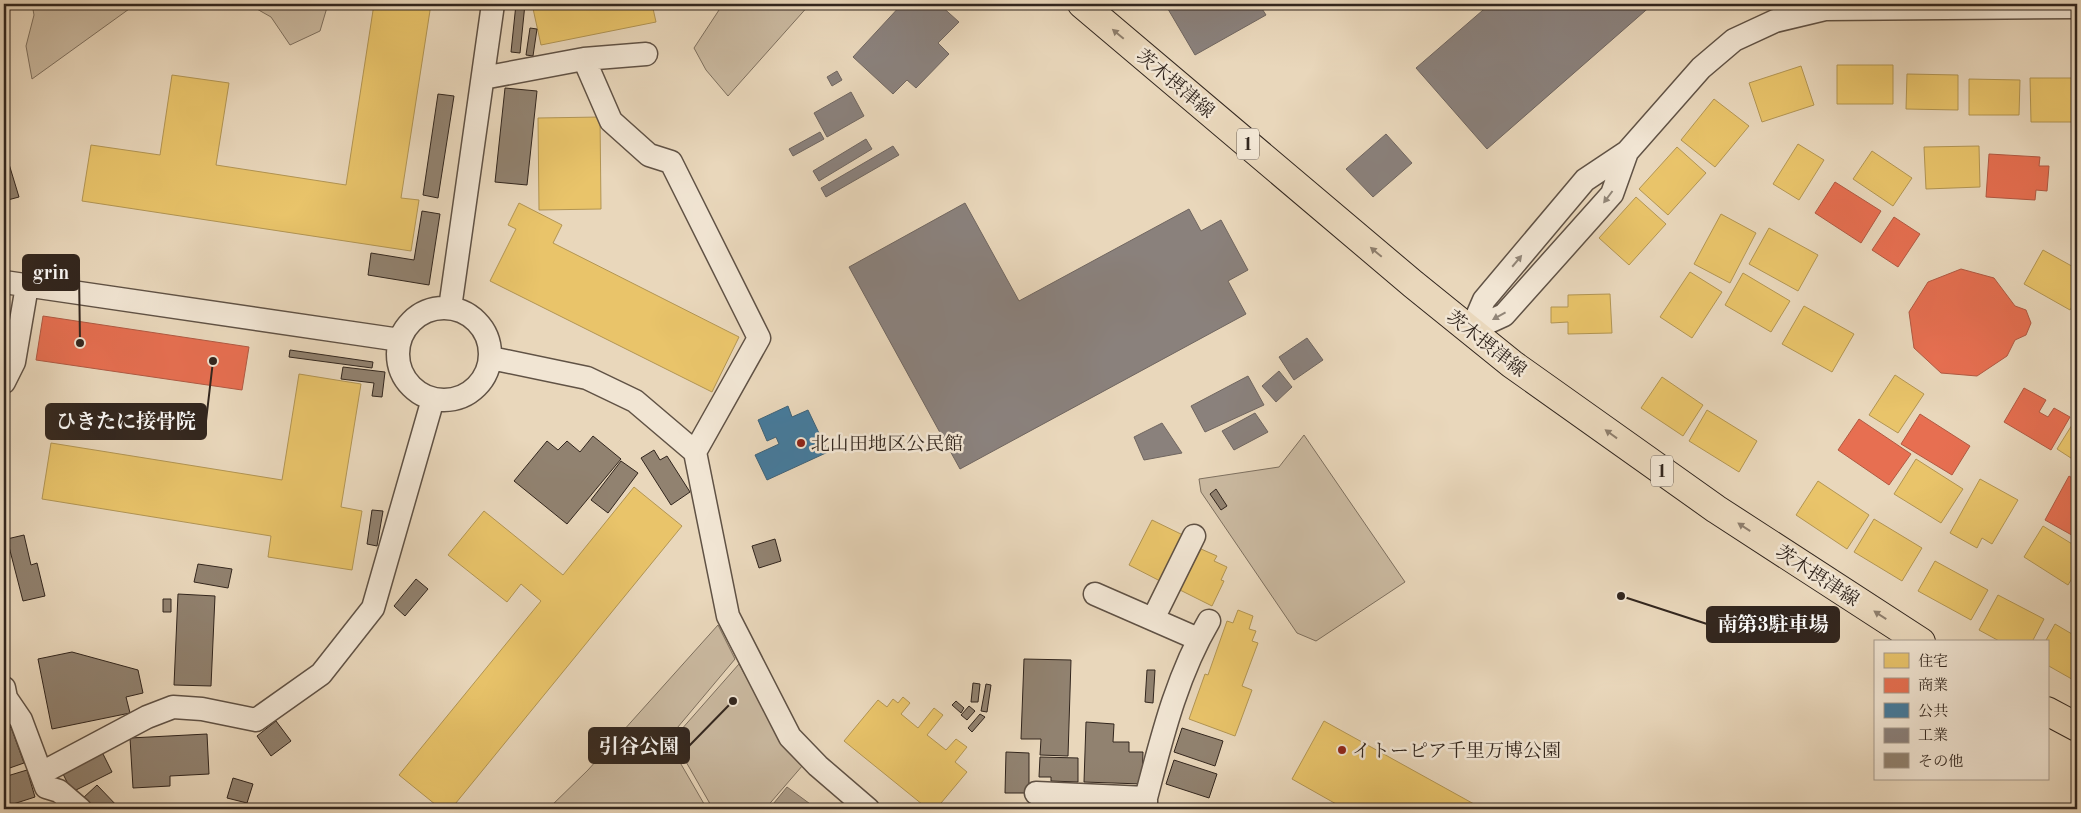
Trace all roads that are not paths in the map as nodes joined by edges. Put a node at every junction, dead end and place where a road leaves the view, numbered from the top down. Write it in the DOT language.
graph roads {
  1 [pos="493,4"];
  2 [pos="1082,4"];
  3 [pos="2077,7"];
  4 [pos="646,54"];
  5 [pos="584,59"];
  6 [pos="482,78"];
  7 [pos="1626,152"];
  8 [pos="4,282"];
  9 [pos="27,286"];
  10 [pos="450,308"];
  11 [pos="1471,330"];
  12 [pos="400,340"];
  13 [pos="491,358"];
  14 [pos="4,382"];
  15 [pos="433,399"];
  16 [pos="695,452"];
  17 [pos="1194,536"];
  18 [pos="1095,594"];
  19 [pos="1152,619"];
  20 [pos="1918,640"];
  21 [pos="4,695"];
  22 [pos="2048,712"];
  23 [pos="2077,727"];
  24 [pos="51,768"];
  25 [pos="1036,793"];
  26 [pos="1146,804"];
  27 [pos="80,809"];
  28 [pos="868,809"];
  1 -- 6 [label="street"];
  11 -- 2 [label="main road, 茨木摂津線 / 1, one-way"];
  3 -- 7 [label="street"];
  4 -- 5 [label="street"];
  5 -- 6 [label="street"];
  5 -- 16 [label="street"];
  6 -- 10 [label="street"];
  11 -- 7 [label="street, one-way"];
  7 -- 11 [label="street, one-way"];
  8 -- 9 [label="street"];
  9 -- 12 [label="street"];
  9 -- 14 [label="street"];
  10 -- 12 [label="street"];
  10 -- 13 [label="street"];
  20 -- 11 [label="main road, 茨木摂津線 / 1, one-way"];
  12 -- 15 [label="street"];
  13 -- 15 [label="street"];
  13 -- 16 [label="street"];
  15 -- 24 [label="street"];
  16 -- 28 [label="street"];
  17 -- 19 [label="street"];
  18 -- 19 [label="street"];
  19 -- 26 [label="street"];
  21 -- 27 [label="street"];
  22 -- 23 [label="main road"];
  25 -- 26 [label="street"];
}
